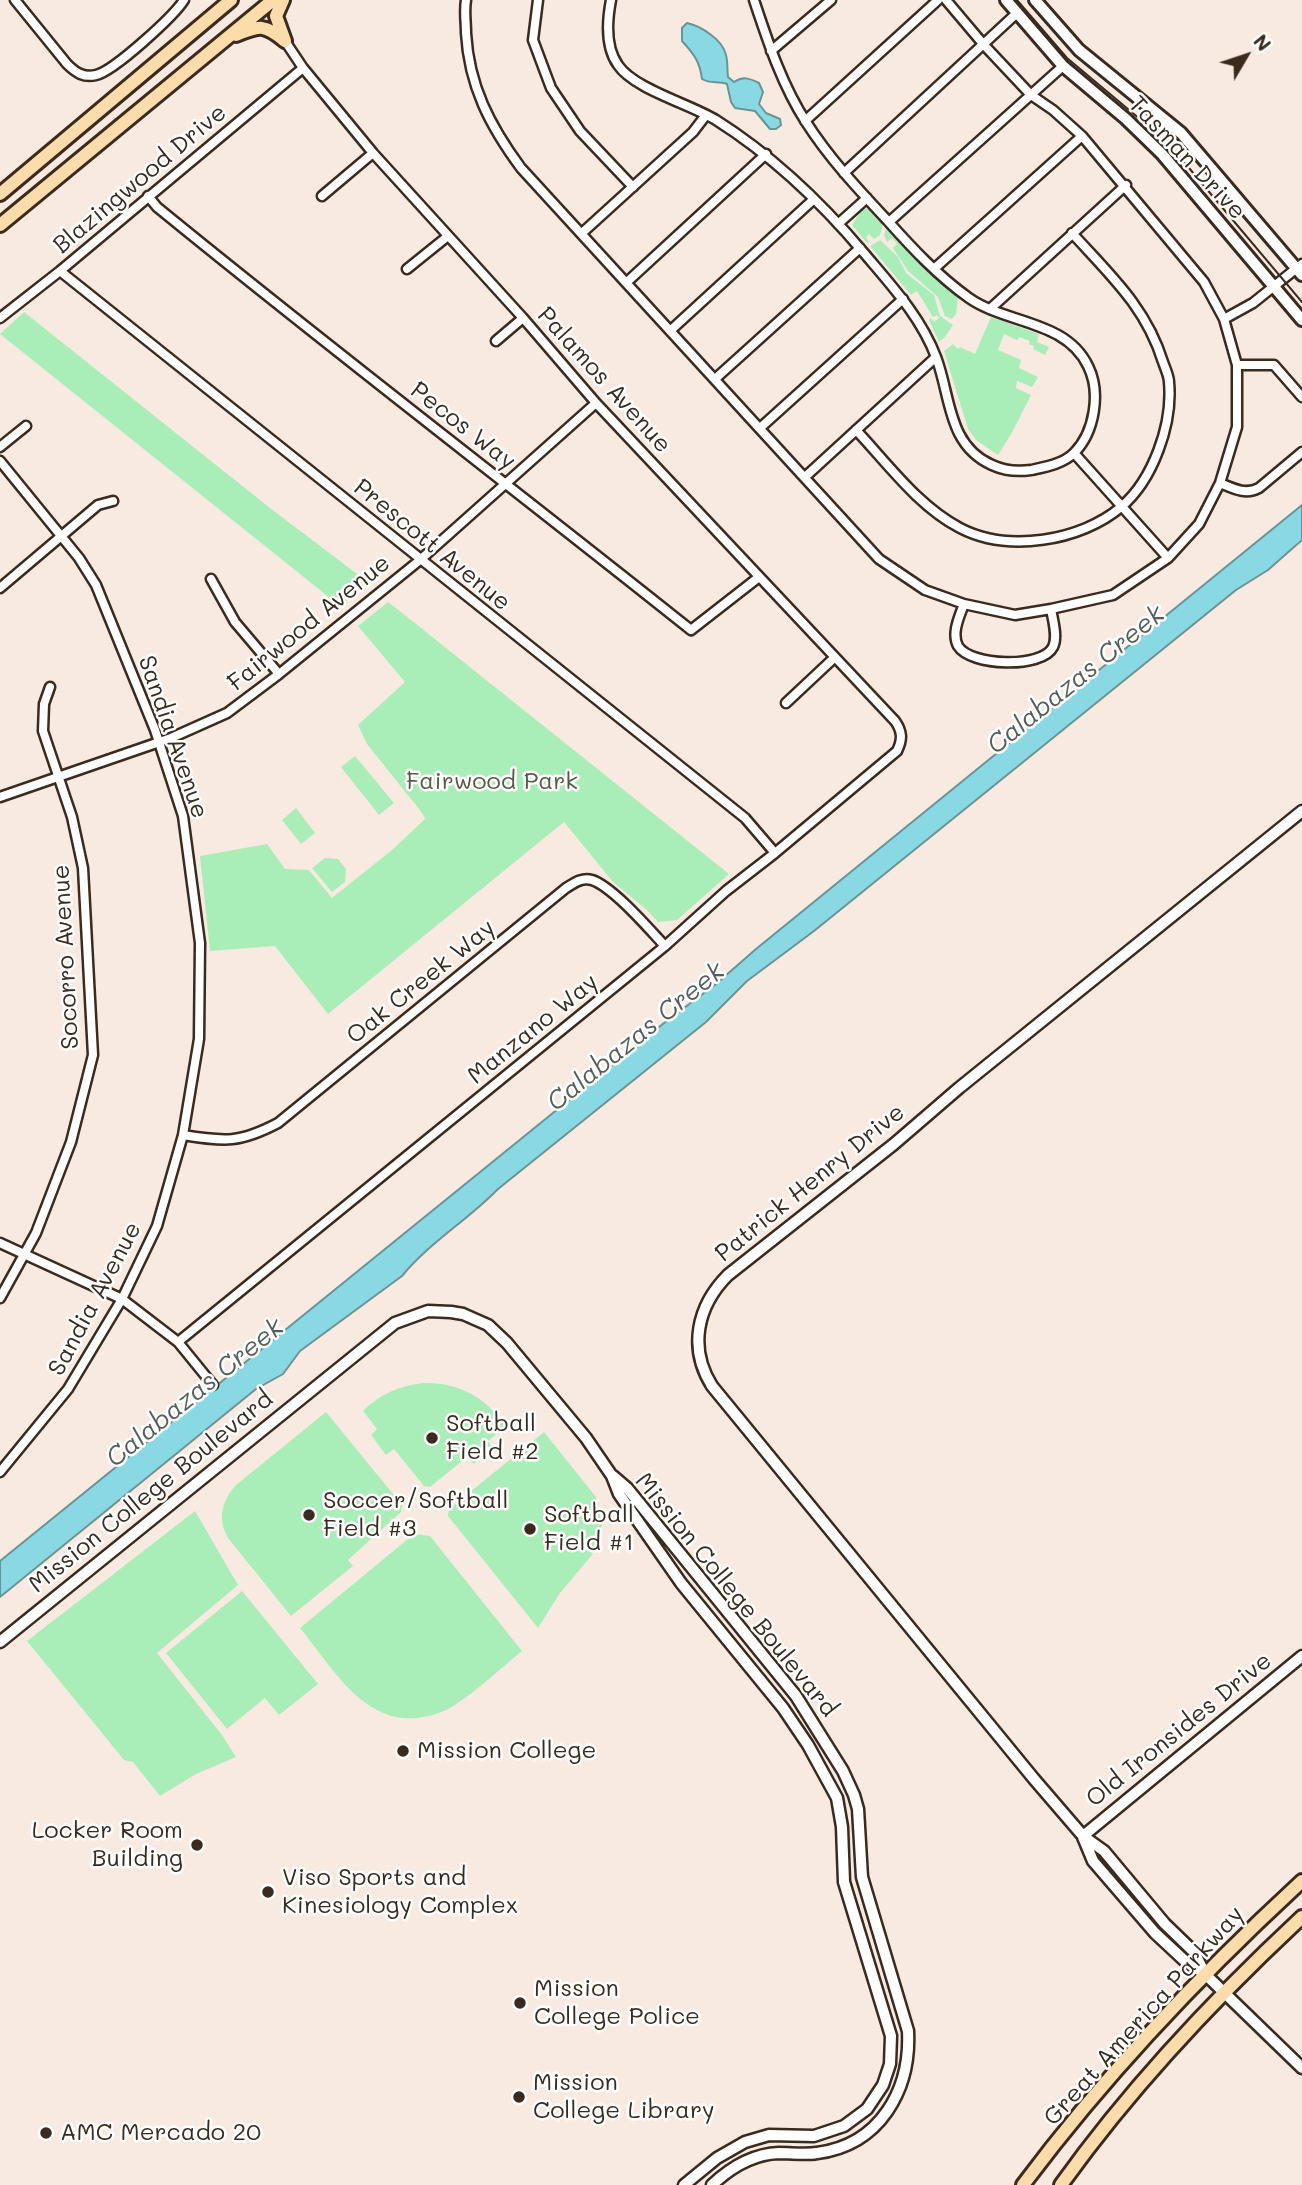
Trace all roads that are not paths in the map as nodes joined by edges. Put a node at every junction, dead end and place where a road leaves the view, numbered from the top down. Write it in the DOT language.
graph roads {
  1 [pos="15,0"];
  2 [pos="184,0"];
  3 [pos="222,0"];
  4 [pos="231,0"];
  5 [pos="273,0"];
  6 [pos="283,0"];
  7 [pos="466,0"];
  8 [pos="538,0"];
  9 [pos="611,0"];
  10 [pos="754,0"];
  11 [pos="831,0"];
  12 [pos="938,0"];
  13 [pos="946,0"];
  14 [pos="1006,0"];
  15 [pos="1035,0"];
  16 [pos="1017,13"];
  17 [pos="207,20"];
  18 [pos="224,40"];
  19 [pos="285,41"];
  20 [pos="984,45"];
  21 [pos="771,51"];
  22 [pos="1063,66"];
  23 [pos="303,68"];
  24 [pos="1031,95"];
  25 [pos="706,115"];
  26 [pos="805,121"];
  27 [pos="1082,136"];
  28 [pos="373,153"];
  29 [pos="766,154"];
  30 [pos="844,173"];
  31 [pos="1126,185"];
  32 [pos="633,187"];
  33 [pos="0,194"];
  34 [pos="148,196"];
  35 [pos="322,196"];
  36 [pos="867,198"];
  37 [pos="814,199"];
  38 [pos="889,222"];
  39 [pos="838,224"];
  40 [pos="0,225"];
  41 [pos="582,233"];
  42 [pos="1072,233"];
  43 [pos="448,236"];
  44 [pos="860,248"];
  45 [pos="934,268"];
  46 [pos="407,269"];
  47 [pos="1300,269"];
  48 [pos="60,271"];
  49 [pos="627,282"];
  50 [pos="1274,287"];
  51 [pos="903,299"];
  52 [pos="990,309"];
  53 [pos="0,318"];
  54 [pos="523,318"];
  55 [pos="1224,319"];
  56 [pos="1302,320"];
  57 [pos="671,330"];
  58 [pos="496,341"];
  59 [pos="936,357"];
  60 [pos="1237,365"];
  61 [pos="715,379"];
  62 [pos="1302,397"];
  63 [pos="596,402"];
  64 [pos="26,426"];
  65 [pos="760,428"];
  66 [pos="856,430"];
  67 [pos="0,447"];
  68 [pos="1302,452"];
  69 [pos="1074,453"];
  70 [pos="0,461"];
  71 [pos="805,477"];
  72 [pos="1220,483"];
  73 [pos="507,484"];
  74 [pos="113,501"];
  75 [pos="1122,506"];
  76 [pos="61,535"];
  77 [pos="1168,558"];
  78 [pos="420,560"];
  79 [pos="759,577"];
  80 [pos="211,579"];
  81 [pos="0,588"];
  82 [pos="964,604"];
  83 [pos="1051,609"];
  84 [pos="834,658"];
  85 [pos="279,674"];
  86 [pos="50,687"];
  87 [pos="786,703"];
  88 [pos="901,737"];
  89 [pos="160,742"];
  90 [pos="58,776"];
  91 [pos="0,797"];
  92 [pos="1302,811"];
  93 [pos="775,853"];
  94 [pos="665,946"];
  95 [pos="183,1135"];
  96 [pos="0,1243"];
  97 [pos="25,1256"];
  98 [pos="0,1298"];
  99 [pos="122,1300"];
  100 [pos="178,1342"];
  101 [pos="213,1385"];
  102 [pos="0,1472"];
  103 [pos="612,1476"];
  104 [pos="0,1642"];
  105 [pos="1302,1656"];
  106 [pos="1083,1836"];
  107 [pos="1302,1881"];
  108 [pos="1302,1917"];
  109 [pos="1205,1974"];
  110 [pos="1223,1993"];
  111 [pos="1302,2068"];
  112 [pos="684,2185"];
  113 [pos="712,2185"];
  114 [pos="1023,2185"];
  115 [pos="1061,2185"];
  1 -- 2 [label="street"];
  3 -- 17 [label="main road"];
  4 -- 17 [label="main road"];
  5 -- 18 [label="main road"];
  6 -- 19 [label="main road"];
  7 -- 41 [label="street"];
  8 -- 32 [label="street"];
  9 -- 25 [label="street"];
  10 -- 21 [label="street"];
  11 -- 21 [label="street"];
  12 -- 26 [label="street"];
  13 -- 20 [label="street"];
  14 -- 16 [label="main road, Tasman Drive"];
  15 -- 47 [label="main road, Tasman Drive"];
  16 -- 20 [label="street"];
  16 -- 22 [label="main road, Tasman Drive"];
  17 -- 33 [label="main road"];
  18 -- 19 [label="main road"];
  18 -- 40 [label="main road"];
  19 -- 23 [label="street, Palamos Avenue"];
  20 -- 24 [label="street"];
  20 -- 30 [label="street"];
  21 -- 26 [label="street"];
  22 -- 24 [label="street"];
  22 -- 50 [label="main road, Tasman Drive"];
  23 -- 28 [label="street, Palamos Avenue"];
  23 -- 34 [label="street, Blazingwood Drive"];
  24 -- 27 [label="street"];
  24 -- 38 [label="street"];
  25 -- 29 [label="street"];
  25 -- 32 [label="street"];
  26 -- 30 [label="street"];
  27 -- 31 [label="street"];
  27 -- 45 [label="street"];
  28 -- 35 [label="street"];
  28 -- 43 [label="street, Palamos Avenue"];
  29 -- 37 [label="street"];
  29 -- 49 [label="street"];
  30 -- 36 [label="street"];
  31 -- 42 [label="street"];
  31 -- 55 [label="street"];
  32 -- 41 [label="street"];
  34 -- 48 [label="street, Blazingwood Drive"];
  34 -- 73 [label="street, Pecos Way"];
  36 -- 38 [label="street"];
  36 -- 39 [label="street"];
  37 -- 39 [label="street"];
  37 -- 57 [label="street"];
  38 -- 45 [label="street"];
  39 -- 44 [label="street"];
  41 -- 49 [label="street"];
  42 -- 52 [label="street"];
  42 -- 75 [label="street"];
  43 -- 46 [label="street"];
  43 -- 54 [label="street, Palamos Avenue"];
  44 -- 51 [label="street"];
  44 -- 61 [label="street"];
  45 -- 52 [label="street"];
  47 -- 50 [label="street"];
  48 -- 53 [label="street, Blazingwood Drive"];
  48 -- 78 [label="street, Prescott Avenue"];
  49 -- 57 [label="street"];
  50 -- 55 [label="street"];
  50 -- 56 [label="main road, Tasman Drive"];
  51 -- 59 [label="street"];
  51 -- 65 [label="street"];
  52 -- 69 [label="street"];
  54 -- 58 [label="street"];
  54 -- 63 [label="street, Palamos Avenue"];
  55 -- 60 [label="street"];
  57 -- 61 [label="street"];
  59 -- 66 [label="street"];
  59 -- 69 [label="street"];
  60 -- 62 [label="street"];
  60 -- 72 [label="street"];
  61 -- 65 [label="street"];
  63 -- 73 [label="street, Fairwood Avenue"];
  63 -- 79 [label="street, Palamos Avenue"];
  64 -- 67 [label="street"];
  65 -- 71 [label="street"];
  66 -- 71 [label="street"];
  66 -- 75 [label="street"];
  68 -- 72 [label="street"];
  69 -- 75 [label="street"];
  70 -- 76 [label="street, Sandia Avenue"];
  71 -- 82 [label="street"];
  72 -- 77 [label="street"];
  73 -- 78 [label="street, Fairwood Avenue"];
  73 -- 79 [label="street, Pecos Way"];
  74 -- 76 [label="street"];
  75 -- 77 [label="street"];
  76 -- 81 [label="street"];
  76 -- 89 [label="street, Sandia Avenue"];
  77 -- 83 [label="street"];
  78 -- 85 [label="street, Fairwood Avenue"];
  78 -- 93 [label="street, Prescott Avenue"];
  79 -- 84 [label="street, Palamos Avenue"];
  80 -- 85 [label="street"];
  82 -- 83 [label="street"];
  82 -- 83 [label="street"];
  84 -- 87 [label="street"];
  84 -- 88 [label="street, Palamos Avenue"];
  85 -- 89 [label="street, Fairwood Avenue"];
  86 -- 90 [label="street, Socorro Avenue"];
  88 -- 93 [label="street, Manzano Way"];
  89 -- 90 [label="street, Fairwood Avenue"];
  89 -- 95 [label="street, Sandia Avenue"];
  90 -- 91 [label="street, Fairwood Avenue"];
  90 -- 97 [label="street, Socorro Avenue"];
  92 -- 106 [label="street, Patrick Henry Drive"];
  93 -- 94 [label="street, Manzano Way"];
  94 -- 95 [label="street, Oak Creek Way"];
  94 -- 100 [label="street, Manzano Way"];
  95 -- 99 [label="street, Sandia Avenue"];
  96 -- 97 [label="street"];
  97 -- 98 [label="street, Socorro Avenue"];
  97 -- 99 [label="street"];
  99 -- 100 [label="street"];
  99 -- 102 [label="street, Sandia Avenue"];
  100 -- 101 [label="street"];
  103 -- 104 [label="street, Mission College Boulevard"];
  103 -- 112 [label="street, Mission College Boulevard"];
  103 -- 113 [label="street, Mission College Boulevard"];
  105 -- 106 [label="street, Old Ironsides Drive"];
  106 -- 109 [label="street, Patrick Henry Drive"];
  107 -- 109 [label="main road, Great America Parkway"];
  108 -- 110 [label="main road, Great America Parkway"];
  109 -- 110 [label="street, Patrick Henry Drive"];
  109 -- 114 [label="main road, Great America Parkway"];
  110 -- 111 [label="street, Patrick Henry Drive"];
  110 -- 115 [label="main road, Great America Parkway"];
}
